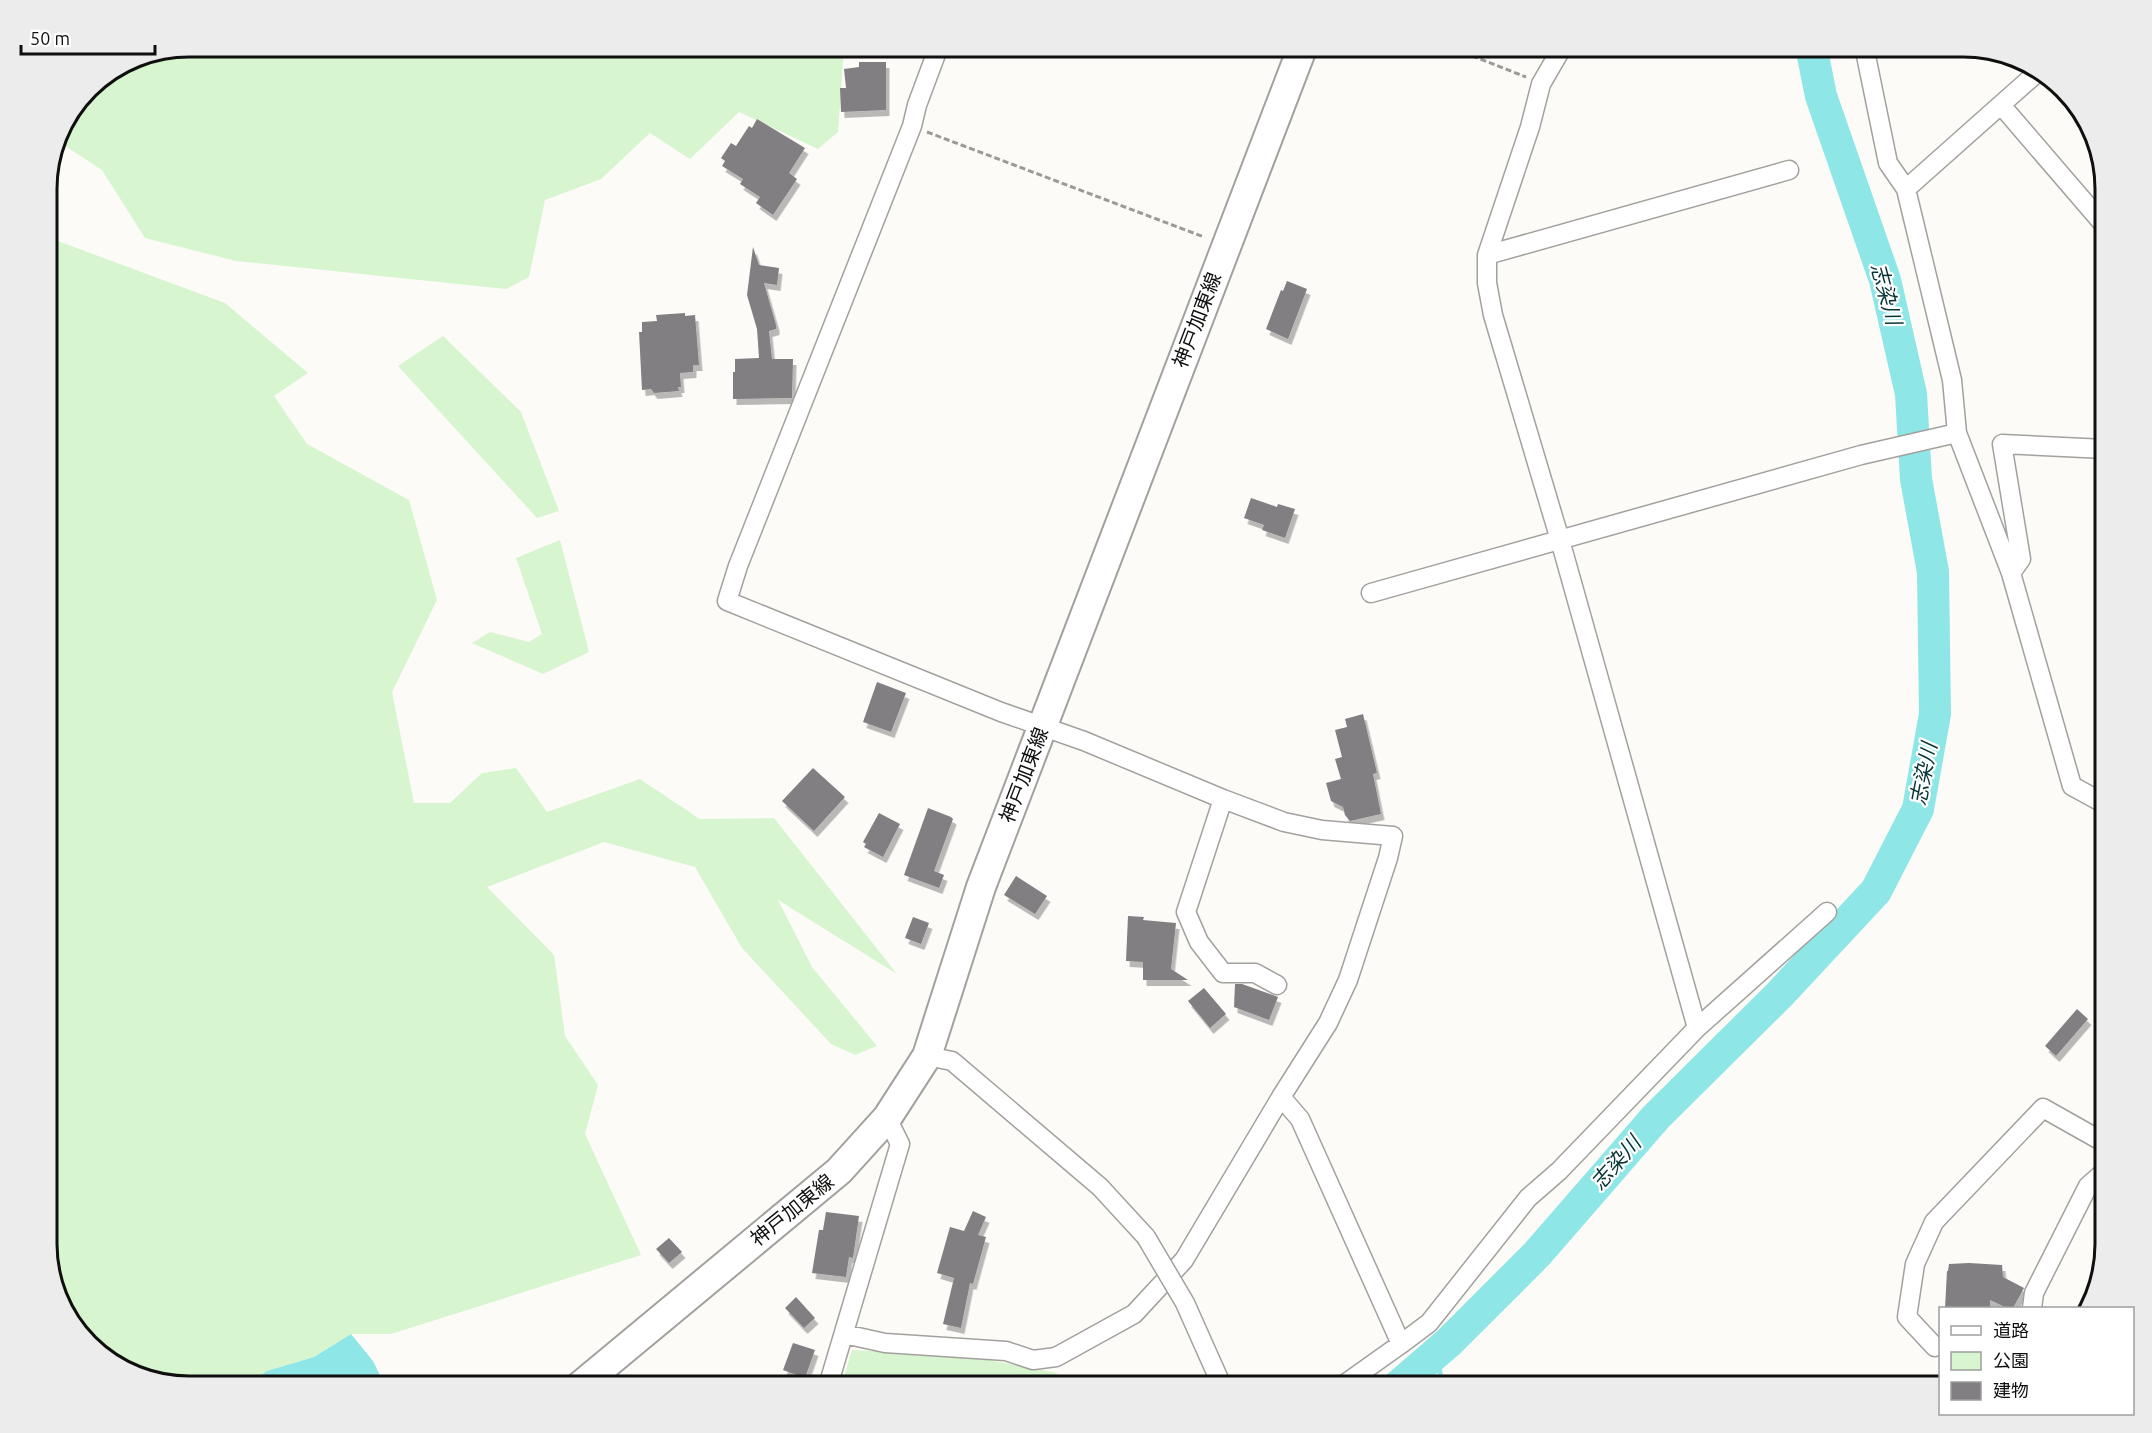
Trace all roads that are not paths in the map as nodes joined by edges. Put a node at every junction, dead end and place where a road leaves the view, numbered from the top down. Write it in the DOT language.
graph roads {
  1 [pos="935,57"];
  2 [pos="1299,57"];
  3 [pos="1557,57"];
  4 [pos="1866,57"];
  5 [pos="2032,77"];
  6 [pos="2001,105"];
  7 [pos="1789,170"];
  8 [pos="1906,189"];
  9 [pos="2095,213"];
  10 [pos="1487,255"];
  11 [pos="1957,433"];
  12 [pos="2095,448"];
  13 [pos="1560,540"];
  14 [pos="2011,573"];
  15 [pos="1371,593"];
  16 [pos="1043,725"];
  17 [pos="2095,798"];
  18 [pos="1223,799"];
  19 [pos="1827,912"];
  20 [pos="1277,985"];
  21 [pos="1697,1028"];
  22 [pos="927,1056"];
  23 [pos="1281,1096"];
  24 [pos="887,1118"];
  25 [pos="2095,1137"];
  26 [pos="2095,1180"];
  27 [pos="2032,1307"];
  28 [pos="844,1334"];
  29 [pos="1401,1344"];
  30 [pos="1935,1347"];
  31 [pos="592,1376"];
  32 [pos="831,1376"];
  33 [pos="1218,1376"];
  34 [pos="1356,1376"];
  1 -- 16 [label="street"];
  2 -- 16 [label="main road, 神戸加東線"];
  3 -- 10 [label="street"];
  4 -- 8 [label="street"];
  5 -- 6 [label="street"];
  6 -- 8 [label="street"];
  6 -- 9 [label="street"];
  7 -- 10 [label="street"];
  8 -- 11 [label="street"];
  10 -- 13 [label="street"];
  11 -- 13 [label="street"];
  11 -- 14 [label="street"];
  12 -- 14 [label="street"];
  13 -- 15 [label="street"];
  13 -- 21 [label="street"];
  14 -- 17 [label="street"];
  16 -- 18 [label="street"];
  16 -- 22 [label="main road, 神戸加東線"];
  18 -- 20 [label="street"];
  18 -- 23 [label="street"];
  19 -- 21 [label="street"];
  21 -- 29 [label="street"];
  22 -- 24 [label="main road, 神戸加東線"];
  22 -- 33 [label="street, bridge"];
  23 -- 28 [label="street"];
  23 -- 29 [label="street"];
  24 -- 28 [label="street"];
  24 -- 31 [label="main road, 神戸加東線"];
  25 -- 30 [label="street"];
  26 -- 27 [label="street"];
  28 -- 32 [label="street"];
  29 -- 34 [label="street"];
}
